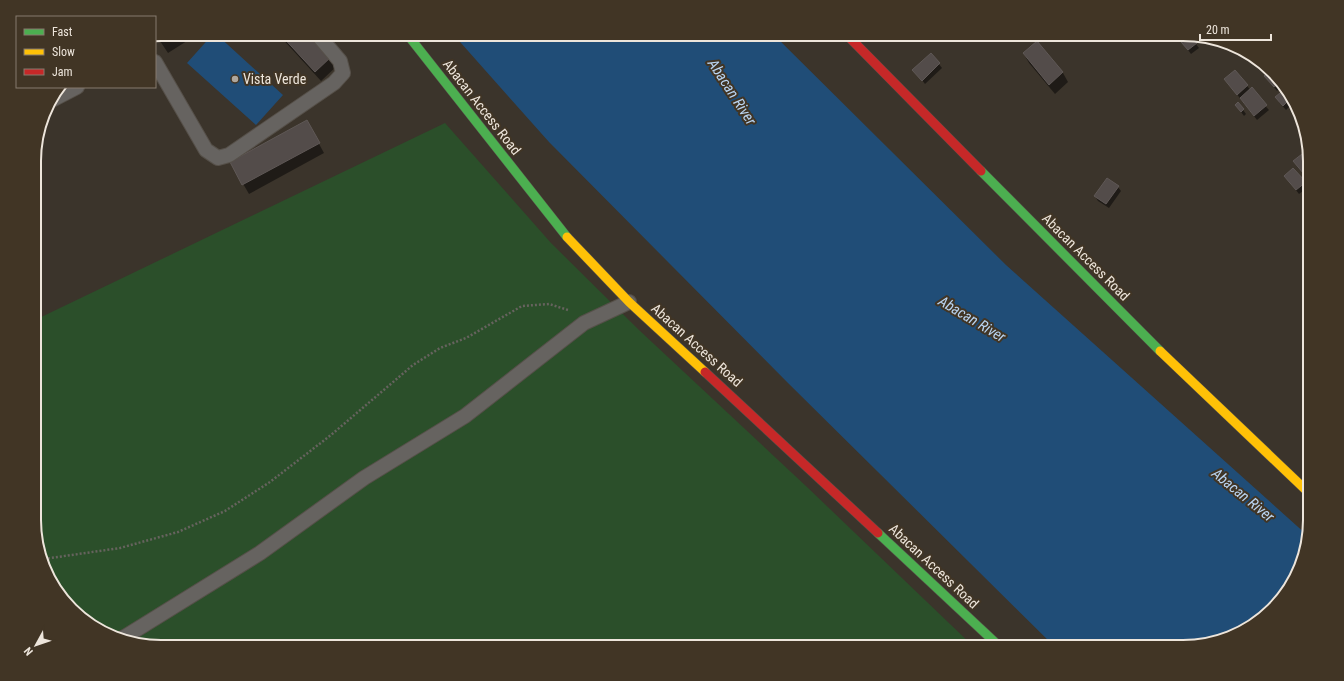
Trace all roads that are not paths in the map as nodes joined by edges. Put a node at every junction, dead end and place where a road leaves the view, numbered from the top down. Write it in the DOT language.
graph roads {
  1 [pos="323,41"];
  2 [pos="412,41"];
  3 [pos="853,41"];
  4 [pos="156,64"];
  5 [pos="75,88"];
  6 [pos="60,96"];
  7 [pos="629,302"];
  8 [pos="1303,487"];
  9 [pos="127,635"];
  10 [pos="992,640"];
  1 -- 4 [label="lane"];
  2 -- 7 [label="street, Abacan Access Road"];
  3 -- 8 [label="street, Abacan Access Road"];
  5 -- 6 [label="lane"];
  7 -- 9 [label="lane"];
  7 -- 10 [label="street, Abacan Access Road"];
}
